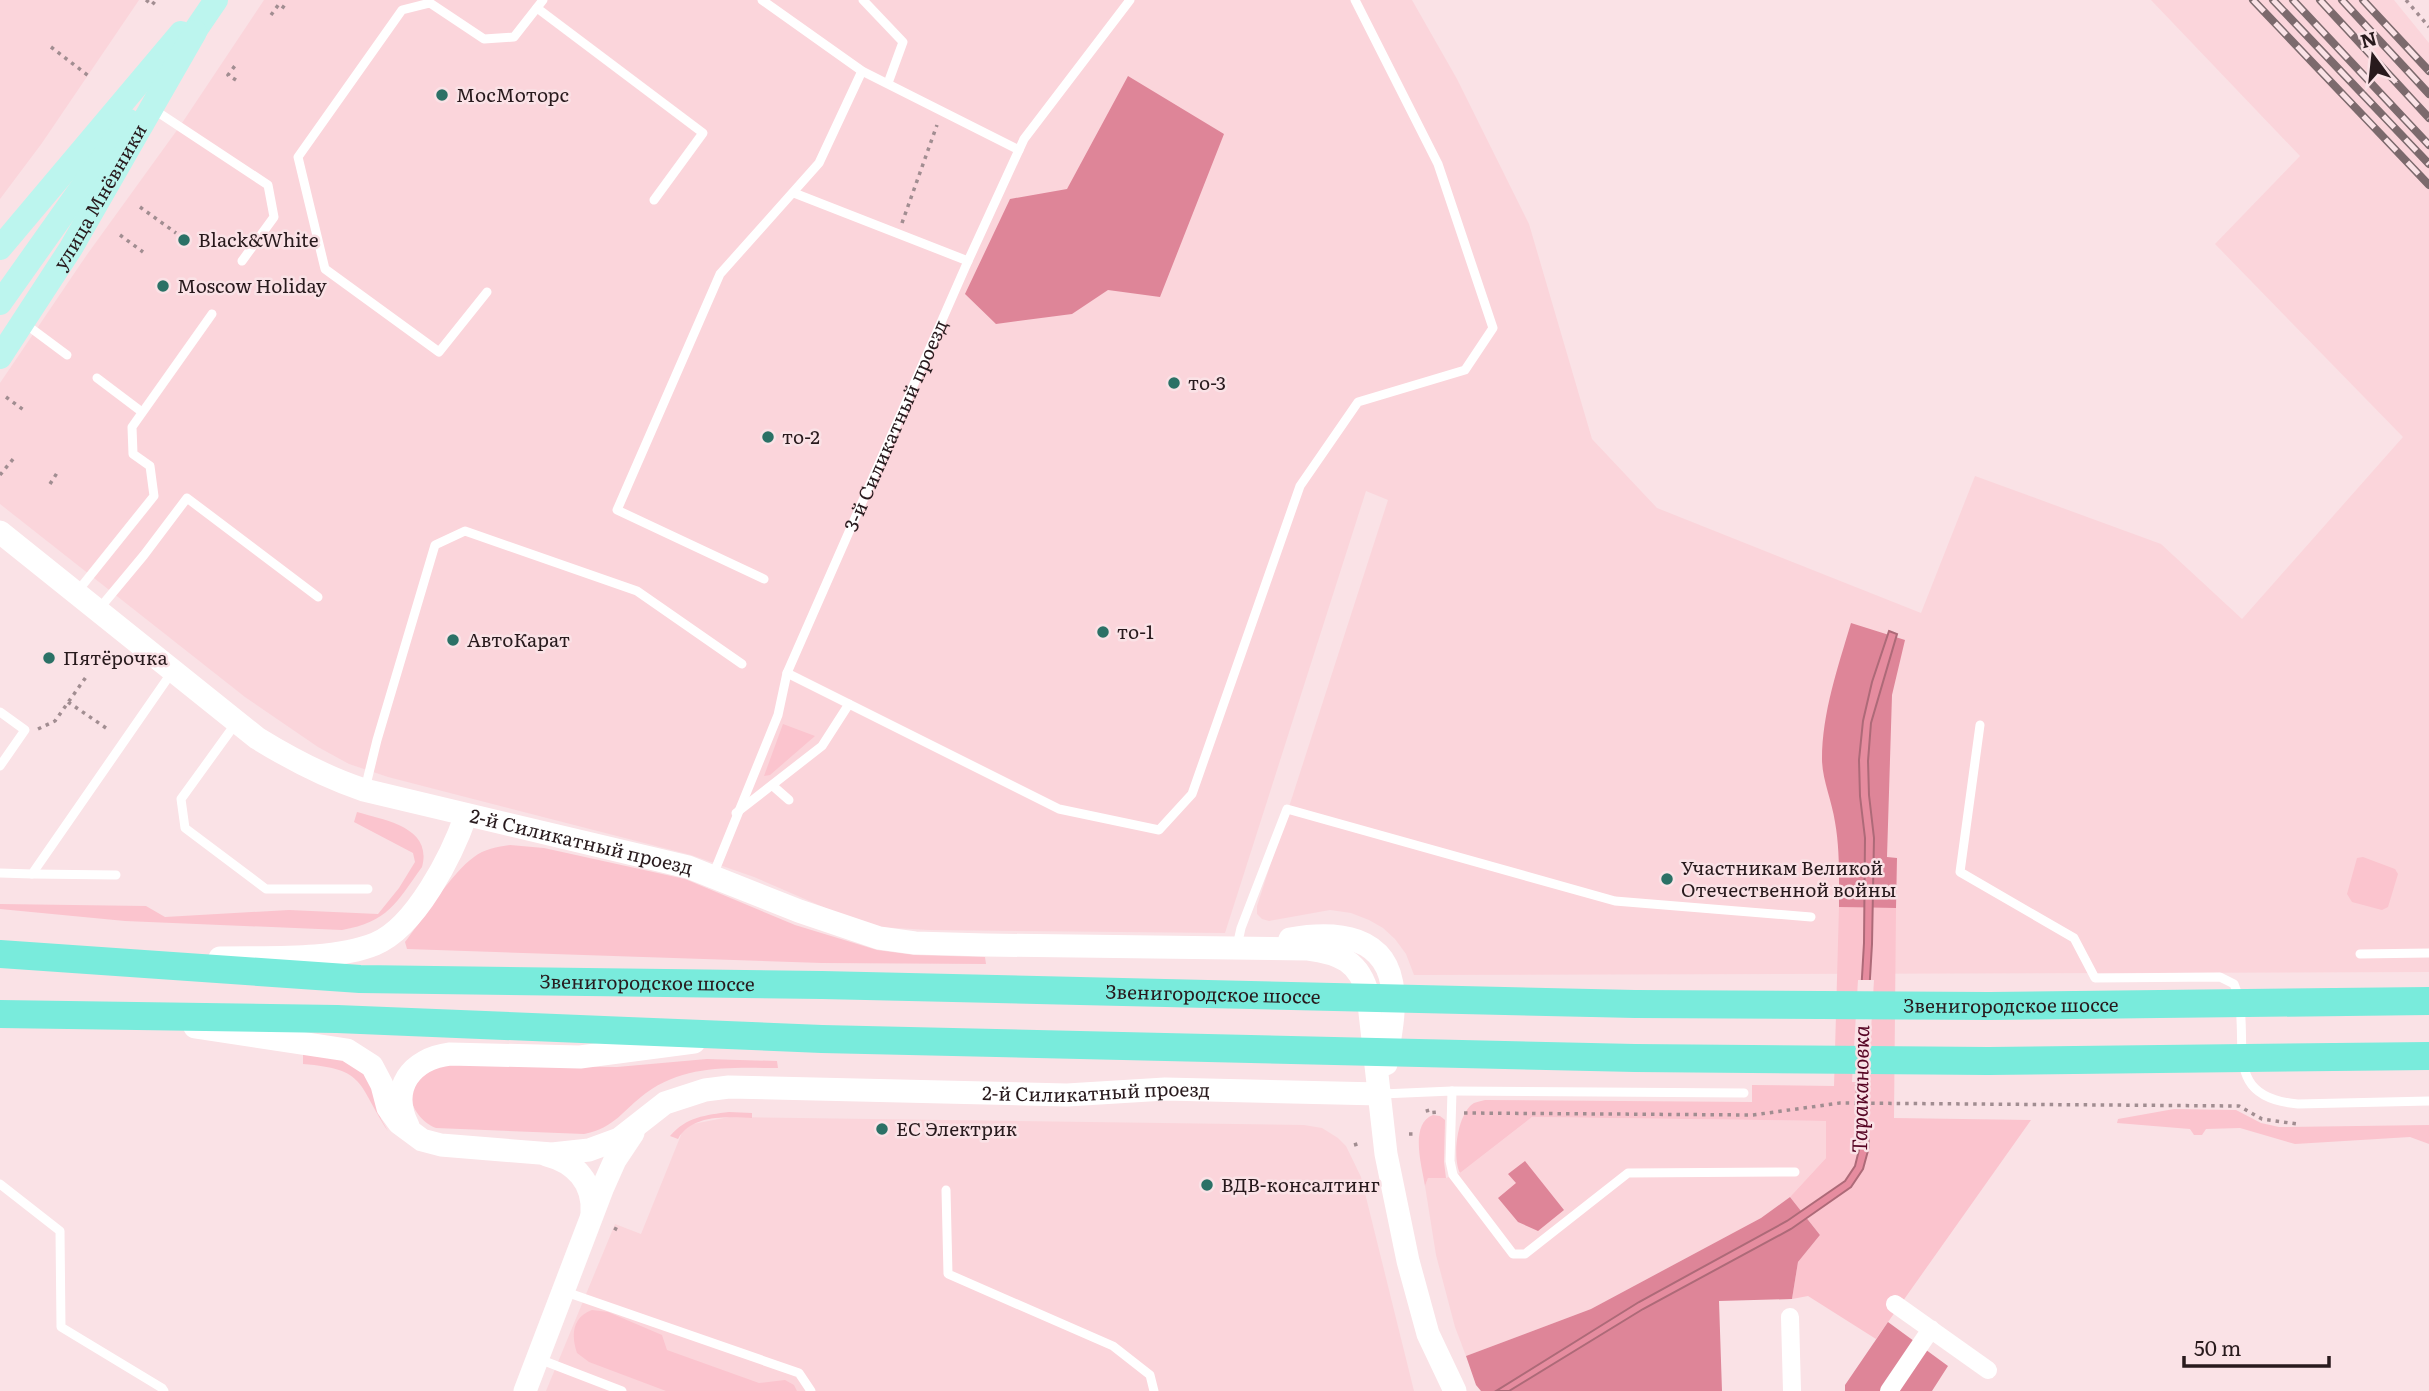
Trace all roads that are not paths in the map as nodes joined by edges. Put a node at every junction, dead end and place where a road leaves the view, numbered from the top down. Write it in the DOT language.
graph roads {
  1 [pos="208,0"];
  2 [pos="216,0"];
  3 [pos="762,0"];
  4 [pos="863,0"];
  5 [pos="1130,0"];
  6 [pos="1355,0"];
  7 [pos="540,4"];
  8 [pos="401,5"];
  9 [pos="194,32"];
  10 [pos="862,71"];
  11 [pos="888,83"];
  12 [pos="152,108"];
  13 [pos="1019,150"];
  14 [pos="794,193"];
  15 [pos="654,200"];
  16 [pos="0,248"];
  17 [pos="242,261"];
  18 [pos="968,261"];
  19 [pos="487,292"];
  20 [pos="0,303"];
  21 [pos="212,314"];
  22 [pos="22,322"];
  23 [pos="67,355"];
  24 [pos="0,357"];
  25 [pos="97,378"];
  26 [pos="142,412"];
  27 [pos="0,532"];
  28 [pos="764,579"];
  29 [pos="76,593"];
  30 [pos="318,597"];
  31 [pos="98,611"];
  32 [pos="742,664"];
  33 [pos="172,671"];
  34 [pos="787,673"];
  35 [pos="849,704"];
  36 [pos="0,712"];
  37 [pos="236,723"];
  38 [pos="1980,725"];
  39 [pos="0,766"];
  40 [pos="773,786"];
  41 [pos="364,790"];
  42 [pos="789,800"];
  43 [pos="736,813"];
  44 [pos="466,815"];
  45 [pos="0,873"];
  46 [pos="32,874"];
  47 [pos="116,875"];
  48 [pos="713,875"];
  49 [pos="368,889"];
  50 [pos="1811,916"];
  51 [pos="1237,947"];
  52 [pos="2429,953"];
  53 [pos="0,954"];
  54 [pos="2360,954"];
  55 [pos="123,961"];
  56 [pos="2429,1002"];
  57 [pos="0,1014"];
  58 [pos="122,1017"];
  59 [pos="778,1037"];
  60 [pos="2429,1056"];
  61 [pos="1452,1091"];
  62 [pos="1744,1093"];
  63 [pos="1380,1094"];
  64 [pos="2429,1101"];
  65 [pos="642,1122"];
  66 [pos="414,1135"];
  67 [pos="540,1153"];
  68 [pos="1795,1172"];
  69 [pos="0,1184"];
  70 [pos="946,1190"];
  71 [pos="592,1220"];
  72 [pos="563,1292"];
  73 [pos="1895,1304"];
  74 [pos="1790,1317"];
  75 [pos="1931,1329"];
  76 [pos="537,1358"];
  77 [pos="1988,1370"];
  78 [pos="164,1391"];
  79 [pos="525,1391"];
  80 [pos="622,1391"];
  81 [pos="811,1391"];
  82 [pos="1154,1391"];
  83 [pos="1455,1391"];
  84 [pos="1792,1391"];
  85 [pos="1889,1391"];
  1 -- 16 [label="main road, улица Мнёвники"];
  2 -- 9 [label="main road, улица Мнёвники"];
  3 -- 10 [label="lane"];
  4 -- 11 [label="lane"];
  5 -- 13 [label="lane, 3-й Силикатный проезд"];
  6 -- 35 [label="lane"];
  7 -- 8 [label="lane"];
  7 -- 15 [label="lane"];
  8 -- 19 [label="lane"];
  9 -- 12 [label="main road, улица Мнёвники"];
  9 -- 20 [label="main road, улица Мнёвники"];
  10 -- 11 [label="lane"];
  10 -- 14 [label="lane"];
  11 -- 13 [label="lane"];
  12 -- 17 [label="lane"];
  12 -- 22 [label="main road, улица Мнёвники"];
  13 -- 18 [label="lane, 3-й Силикатный проезд"];
  14 -- 18 [label="lane"];
  14 -- 28 [label="lane"];
  18 -- 34 [label="lane, 3-й Силикатный проезд"];
  21 -- 26 [label="lane"];
  22 -- 23 [label="lane"];
  22 -- 24 [label="main road, улица Мнёвники"];
  25 -- 26 [label="lane"];
  26 -- 29 [label="lane"];
  27 -- 29 [label="street, 2-й Силикатный проезд"];
  29 -- 31 [label="street, 2-й Силикатный проезд"];
  30 -- 31 [label="lane"];
  31 -- 33 [label="street, 2-й Силикатный проезд"];
  32 -- 41 [label="lane"];
  33 -- 37 [label="street, 2-й Силикатный проезд"];
  33 -- 46 [label="lane"];
  34 -- 35 [label="lane"];
  34 -- 43 [label="lane, 3-й Силикатный проезд"];
  35 -- 40 [label="lane"];
  36 -- 39 [label="lane"];
  37 -- 41 [label="street, 2-й Силикатный проезд"];
  37 -- 49 [label="lane"];
  38 -- 64 [label="lane"];
  40 -- 42 [label="lane"];
  40 -- 43 [label="lane"];
  41 -- 44 [label="street, 2-й Силикатный проезд"];
  43 -- 48 [label="lane, 3-й Силикатный проезд"];
  44 -- 48 [label="street, 2-й Силикатный проезд"];
  44 -- 55 [label="street"];
  45 -- 46 [label="lane"];
  46 -- 47 [label="lane"];
  48 -- 51 [label="street, 2-й Силикатный проезд"];
  50 -- 51 [label="lane"];
  51 -- 63 [label="street, 2-й Силикатный проезд"];
  52 -- 54 [label="lane"];
  53 -- 55 [label="main road, Звенигородское шоссе"];
  55 -- 56 [label="main road, Звенигородское шоссе"];
  57 -- 58 [label="main road"];
  58 -- 59 [label="main road"];
  58 -- 66 [label="street"];
  59 -- 60 [label="main road"];
  59 -- 66 [label="street"];
  61 -- 62 [label="lane"];
  61 -- 63 [label="lane"];
  61 -- 68 [label="lane"];
  63 -- 65 [label="street, 2-й Силикатный проезд"];
  63 -- 83 [label="street, 2-й Силикатный проезд"];
  65 -- 67 [label="street, 2-й Силикатный проезд"];
  65 -- 71 [label="street, 2-й Силикатный проезд"];
  66 -- 67 [label="street, 2-й Силикатный проезд"];
  67 -- 71 [label="street"];
  69 -- 78 [label="lane"];
  70 -- 82 [label="lane"];
  71 -- 72 [label="street"];
  72 -- 76 [label="street"];
  72 -- 81 [label="lane"];
  73 -- 75 [label="street"];
  74 -- 84 [label="street"];
  75 -- 77 [label="street"];
  75 -- 85 [label="street"];
  76 -- 79 [label="street"];
  76 -- 80 [label="lane"];
}
